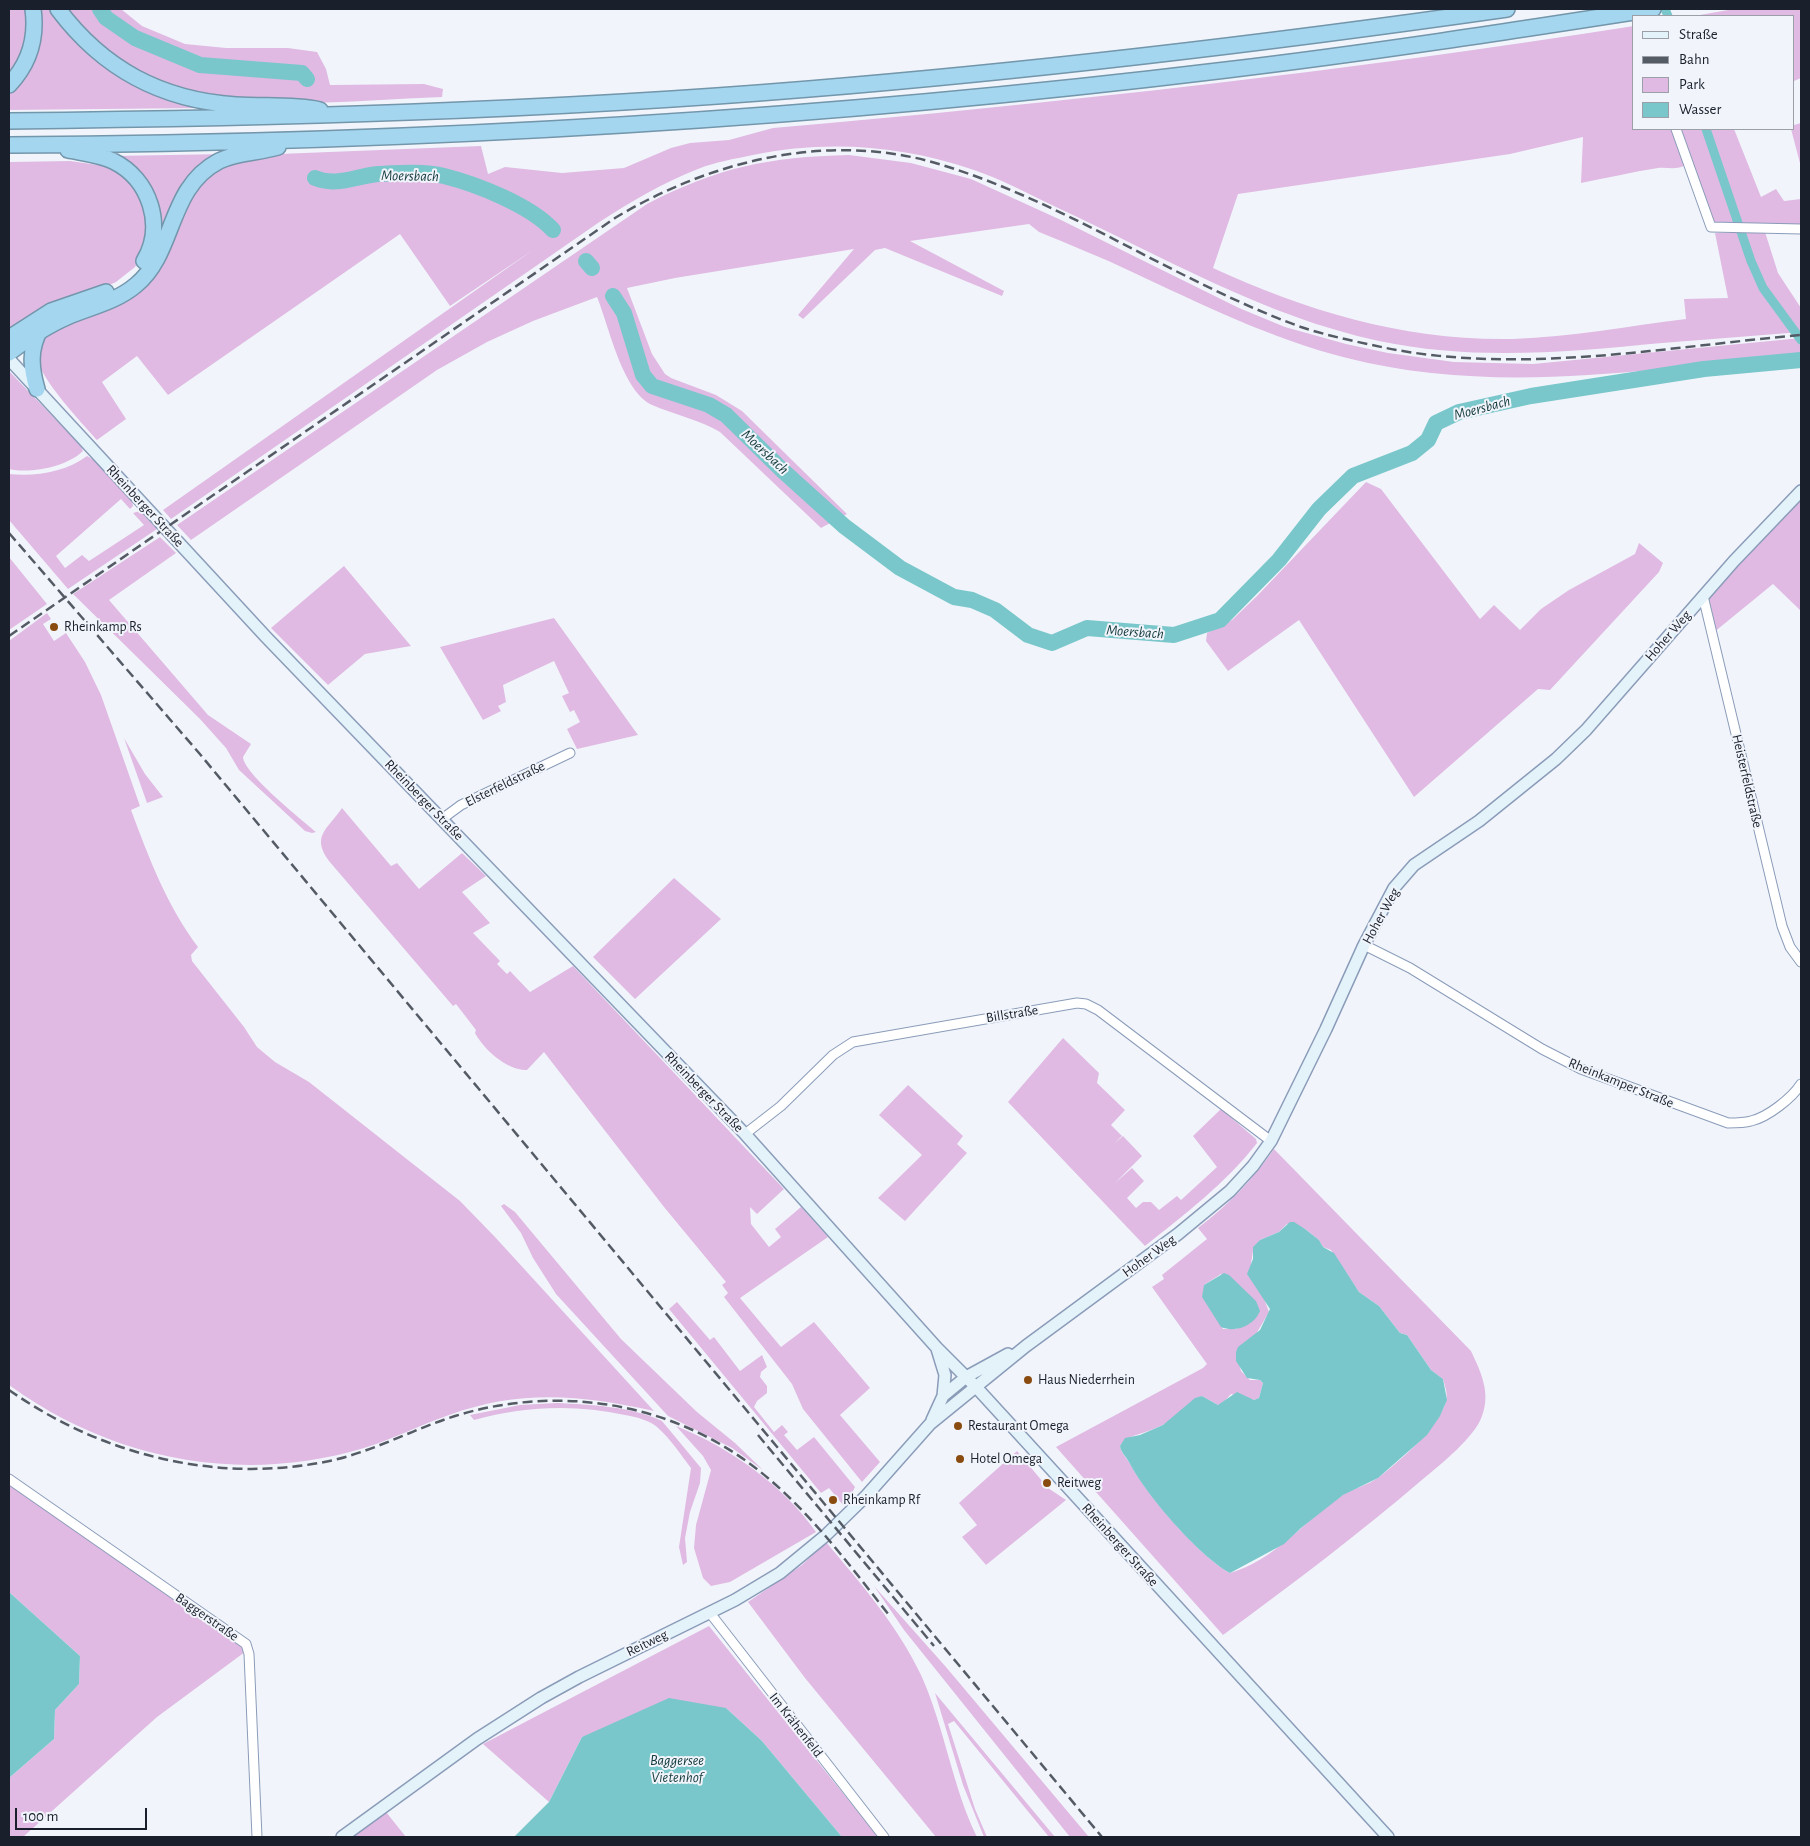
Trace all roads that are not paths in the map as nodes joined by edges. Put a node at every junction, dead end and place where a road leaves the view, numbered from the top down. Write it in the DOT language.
graph roads {
  1 [pos="32,9"];
  2 [pos="58,9"];
  3 [pos="1507,9"];
  4 [pos="1655,9"];
  5 [pos="9,85"];
  6 [pos="341,115"];
  7 [pos="9,121"];
  8 [pos="1676,130"];
  9 [pos="306,139"];
  10 [pos="9,145"];
  11 [pos="44,145"];
  12 [pos="1801,229"];
  13 [pos="40,330"];
  14 [pos="9,338"];
  15 [pos="9,353"];
  16 [pos="9,359"];
  17 [pos="37,389"];
  18 [pos="1801,491"];
  19 [pos="1704,596"];
  20 [pos="570,753"];
  21 [pos="442,819"];
  22 [pos="1364,945"];
  23 [pos="1801,962"];
  24 [pos="1801,1084"];
  25 [pos="745,1134"];
  26 [pos="1271,1141"];
  27 [pos="1026,1346"];
  28 [pos="937,1348"];
  29 [pos="966,1378"];
  30 [pos="976,1387"];
  31 [pos="943,1396"];
  32 [pos="930,1424"];
  33 [pos="9,1479"];
  34 [pos="710,1613"];
  35 [pos="257,1837"];
  36 [pos="342,1837"];
  37 [pos="884,1837"];
  38 [pos="1388,1837"];
  1 -- 5 [label="highway"];
  2 -- 6 [label="highway"];
  3 -- 6 [label="highway"];
  4 -- 9 [label="highway"];
  6 -- 7 [label="highway"];
  8 -- 12 [label="street"];
  9 -- 11 [label="highway"];
  9 -- 13 [label="highway"];
  10 -- 11 [label="highway"];
  11 -- 14 [label="highway"];
  13 -- 15 [label="highway"];
  13 -- 17 [label="highway"];
  16 -- 17 [label="main road, Rheinberger Straße"];
  17 -- 21 [label="main road, Rheinberger Straße"];
  18 -- 19 [label="main road, Hoher Weg"];
  19 -- 22 [label="main road, Hoher Weg"];
  19 -- 23 [label="street, Heisterfeldstraße"];
  20 -- 21 [label="street, Elsterfeldstraße"];
  21 -- 25 [label="main road, Rheinberger Straße"];
  22 -- 24 [label="street, Rheinkamper Straße"];
  22 -- 26 [label="main road, Hoher Weg"];
  25 -- 26 [label="street, Billstraße"];
  25 -- 28 [label="main road, Rheinberger Straße"];
  26 -- 27 [label="main road, Hoher Weg"];
  27 -- 29 [label="main road, Hoher Weg"];
  27 -- 30 [label="main road, Hoher Weg"];
  28 -- 29 [label="main road, Rheinberger Straße"];
  28 -- 31 [label="main road"];
  29 -- 30 [label="main road, Rheinberger Straße"];
  29 -- 31 [label="main road, Reitweg"];
  30 -- 32 [label="main road, Reitweg"];
  30 -- 38 [label="main road, Rheinberger Straße"];
  31 -- 32 [label="main road, Reitweg"];
  32 -- 34 [label="main road, Reitweg"];
  33 -- 35 [label="street, Baggerstraße"];
  34 -- 36 [label="main road, Reitweg"];
  34 -- 37 [label="street, Im Krähenfeld"];
}
